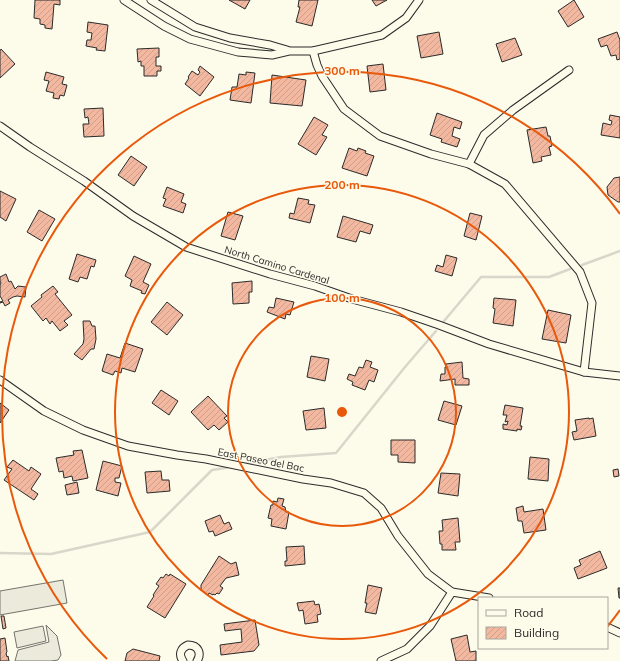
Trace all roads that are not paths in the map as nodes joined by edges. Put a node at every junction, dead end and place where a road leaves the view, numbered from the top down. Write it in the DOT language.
graph roads {
  1 [pos="124,0"];
  2 [pos="151,0"];
  3 [pos="419,0"];
  4 [pos="289,51"];
  5 [pos="313,51"];
  6 [pos="569,70"];
  7 [pos="0,126"];
  8 [pos="469,164"];
  9 [pos="584,372"];
  10 [pos="620,376"];
  11 [pos="0,380"];
  12 [pos="452,592"];
  13 [pos="483,597"];
  14 [pos="608,627"];
  15 [pos="620,633"];
  16 [pos="183,661"];
  17 [pos="197,661"];
  18 [pos="381,661"];
  1 -- 4 [label="street"];
  2 -- 4 [label="street"];
  3 -- 5 [label="street"];
  4 -- 5 [label="street"];
  5 -- 8 [label="street"];
  6 -- 8 [label="street"];
  7 -- 9 [label="street, North Camino Cardenal"];
  8 -- 9 [label="street"];
  9 -- 10 [label="street, North Camino Cardenal"];
  11 -- 12 [label="street, East Paseo del Bac"];
  12 -- 13 [label="street, East Paseo del Bac"];
  12 -- 18 [label="street"];
  14 -- 15 [label="street"];
  16 -- 17 [label="street"];
}
